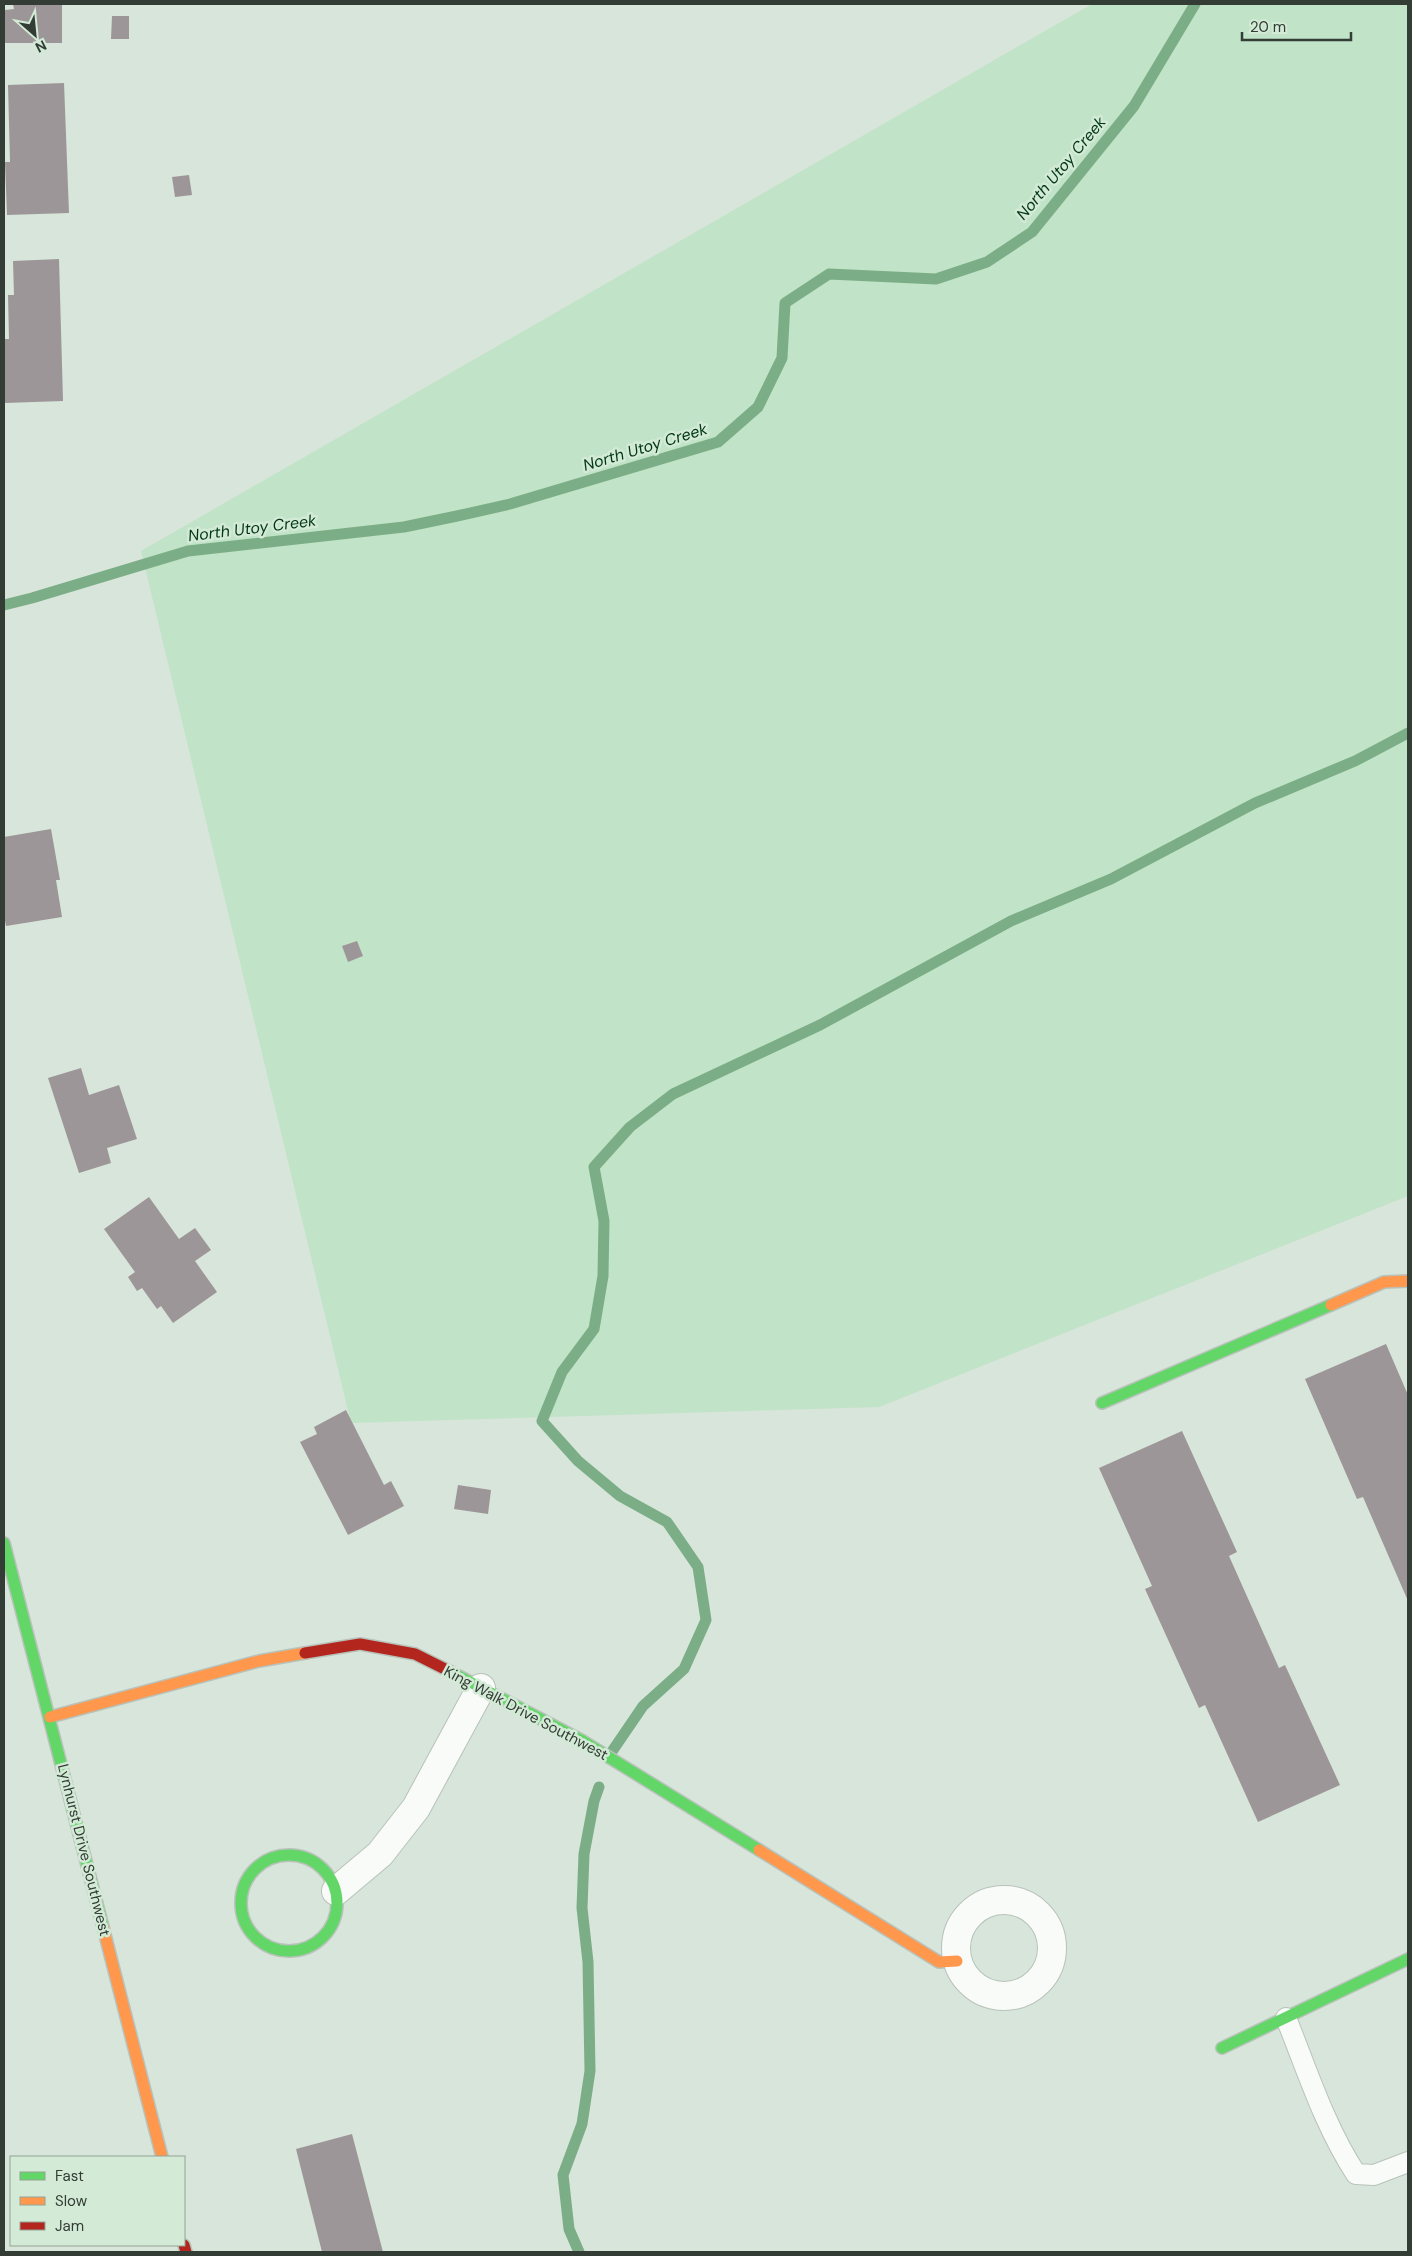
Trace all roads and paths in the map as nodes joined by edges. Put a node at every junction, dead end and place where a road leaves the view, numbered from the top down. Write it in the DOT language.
graph roads {
  1 [pos="1408,1281"];
  2 [pos="1102,1403"];
  3 [pos="4,1543"];
  4 [pos="481,1688"];
  5 [pos="50,1717"];
  6 [pos="336,1890"];
  7 [pos="1408,1960"];
  8 [pos="957,1961"];
  9 [pos="1286,2018"];
  10 [pos="1222,2048"];
  11 [pos="162,2156"];
  12 [pos="1408,2162"];
  1 -- 2 [label="street"];
  3 -- 5 [label="street, Lynhurst Drive Southwest"];
  4 -- 5 [label="street, King Walk Drive Southwest"];
  4 -- 6 [label="street"];
  4 -- 8 [label="street, King Walk Drive Southwest"];
  5 -- 11 [label="street, Lynhurst Drive Southwest"];
  6 -- 6 [label="street"];
  7 -- 9 [label="street"];
  9 -- 10 [label="street"];
  9 -- 12 [label="lane"];
}
